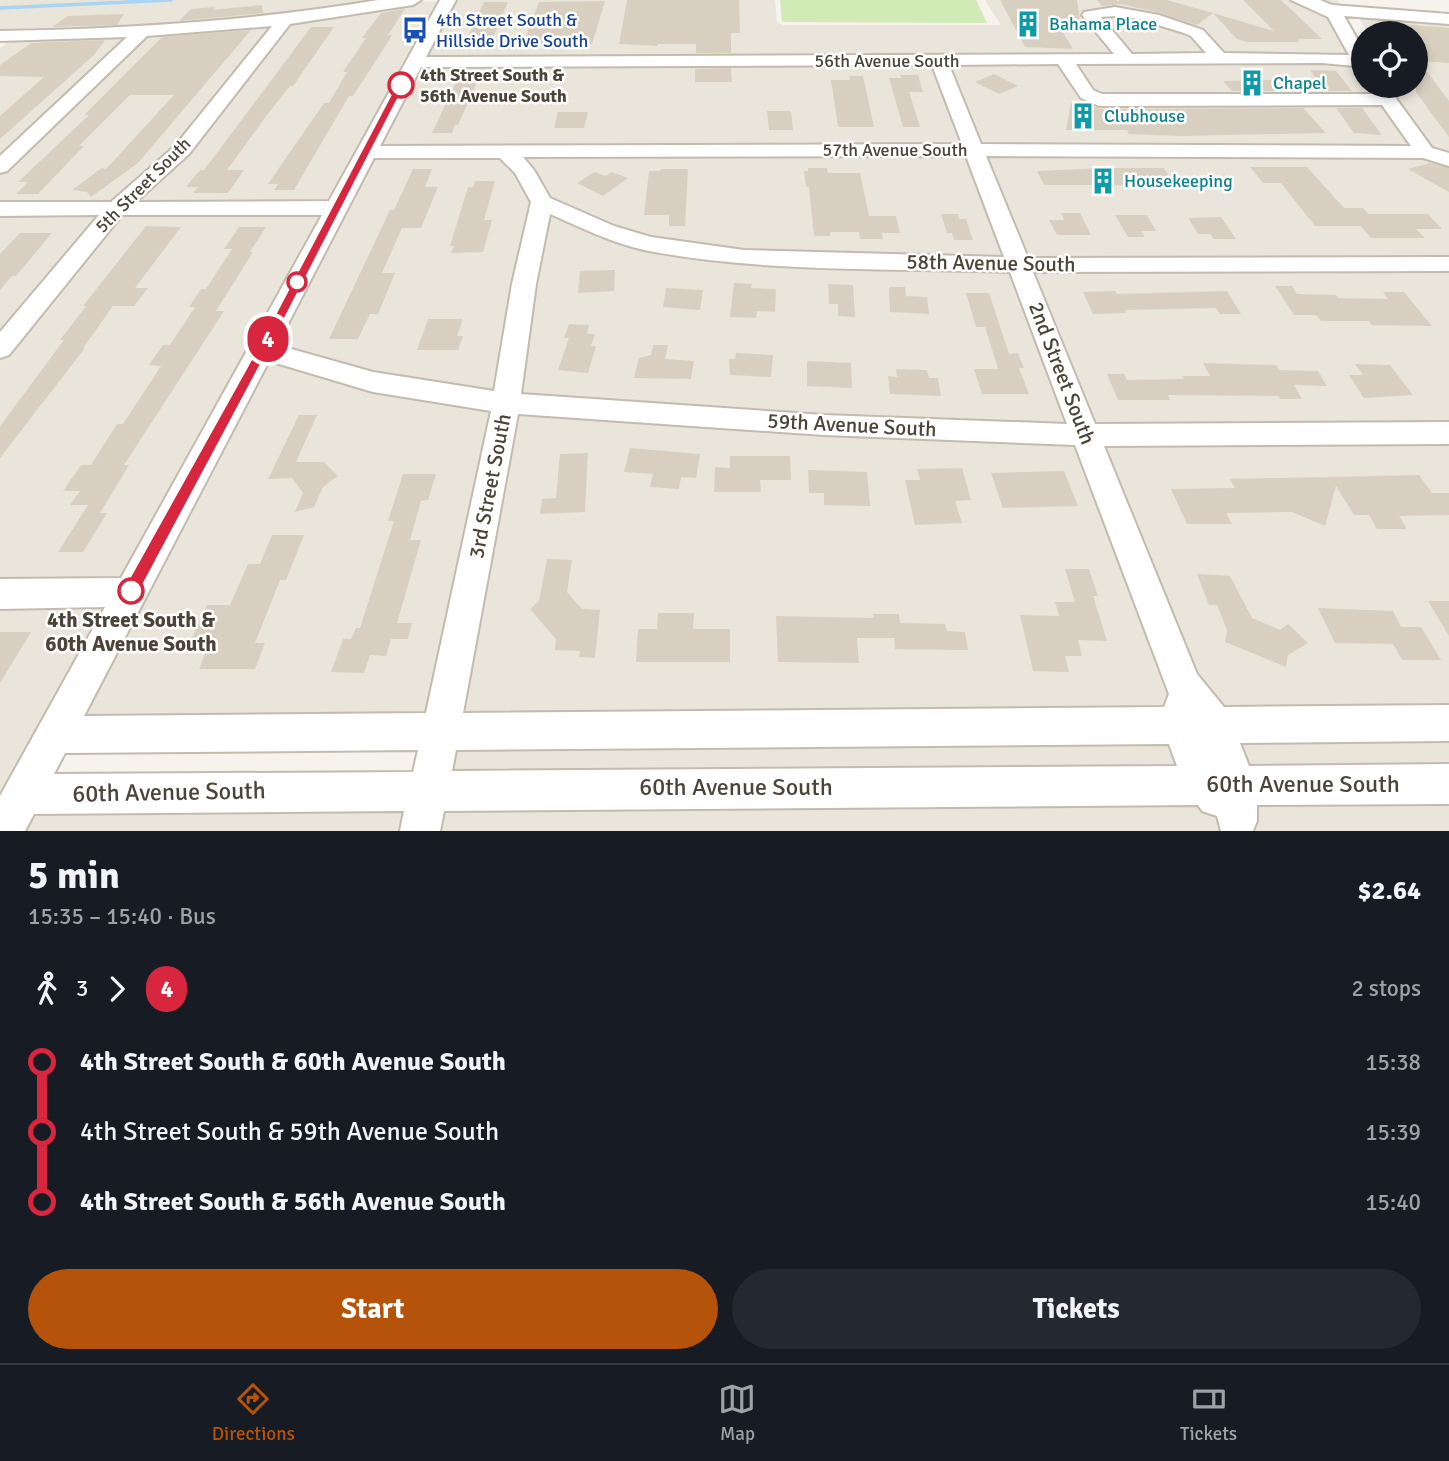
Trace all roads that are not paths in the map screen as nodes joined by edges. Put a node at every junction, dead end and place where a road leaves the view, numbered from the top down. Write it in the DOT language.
graph roads {
  1 [pos="413,0"];
  2 [pos="447,0"];
  3 [pos="1310,1"];
  4 [pos="1339,5"];
  5 [pos="1449,19"];
  6 [pos="285,20"];
  7 [pos="1394,20"];
  8 [pos="1351,30"];
  9 [pos="142,32"];
  10 [pos="3,38"];
  11 [pos="1028,39"];
  12 [pos="1351,49"];
  13 [pos="1220,59"];
  14 [pos="1041,60"];
  15 [pos="1064,60"];
  16 [pos="1128,60"];
  17 [pos="939,61"];
  18 [pos="413,62"];
  19 [pos="1351,93"];
  20 [pos="1386,98"];
  21 [pos="975,150"];
  22 [pos="365,152"];
  23 [pos="506,152"];
  24 [pos="1425,152"];
  25 [pos="1449,160"];
  26 [pos="0,167"];
  27 [pos="542,202"];
  28 [pos="335,208"];
  29 [pos="0,209"];
  30 [pos="116,209"];
  31 [pos="1449,264"];
  32 [pos="1021,265"];
  33 [pos="0,349"];
  34 [pos="262,351"];
  35 [pos="506,403"];
  36 [pos="1449,433"];
  37 [pos="1086,435"];
  38 [pos="130,592"];
  39 [pos="0,594"];
  40 [pos="1449,723"];
  41 [pos="1198,724"];
  42 [pos="440,734"];
  43 [pos="55,735"];
  44 [pos="1449,783"];
  45 [pos="429,789"];
  46 [pos="23,794"];
  47 [pos="1230,806"];
  48 [pos="3,831"];
  49 [pos="420,831"];
  1 -- 6 [label="street"];
  2 -- 18 [label="street"];
  3 -- 4 [label="street"];
  4 -- 7 [label="street"];
  4 -- 8 [label="street"];
  5 -- 7 [label="street"];
  6 -- 9 [label="street"];
  6 -- 30 [label="street, 5th Street South"];
  9 -- 10 [label="street"];
  9 -- 26 [label="street"];
  11 -- 14 [label="street"];
  12 -- 13 [label="street, 56th Avenue South"];
  13 -- 16 [label="street, 56th Avenue South"];
  13 -- 16 [label="street"];
  14 -- 15 [label="street, 56th Avenue South"];
  14 -- 17 [label="street, 56th Avenue South"];
  15 -- 16 [label="street, 56th Avenue South"];
  15 -- 19 [label="street"];
  17 -- 18 [label="street, 56th Avenue South"];
  17 -- 21 [label="street, 2nd Street South"];
  18 -- 22 [label="street"];
  20 -- 24 [label="street"];
  21 -- 23 [label="street, 57th Avenue South"];
  21 -- 24 [label="street, 57th Avenue South"];
  21 -- 32 [label="street, 2nd Street South"];
  22 -- 23 [label="street, 57th Avenue South"];
  22 -- 28 [label="street"];
  23 -- 27 [label="street"];
  24 -- 25 [label="street, 57th Avenue South"];
  27 -- 32 [label="street, 58th Avenue South"];
  27 -- 35 [label="street, 3rd Street South"];
  28 -- 30 [label="street"];
  28 -- 34 [label="street"];
  29 -- 30 [label="street"];
  30 -- 33 [label="street, 5th Street South"];
  31 -- 32 [label="street, 58th Avenue South"];
  32 -- 37 [label="street, 2nd Street South"];
  34 -- 35 [label="street, 59th Avenue South"];
  34 -- 38 [label="street"];
  35 -- 37 [label="street, 59th Avenue South"];
  35 -- 42 [label="street, 3rd Street South"];
  36 -- 37 [label="street, 59th Avenue South"];
  37 -- 41 [label="street, 2nd Street South"];
  38 -- 39 [label="street"];
  38 -- 43 [label="street"];
  40 -- 41 [label="street"];
  41 -- 42 [label="street"];
  41 -- 47 [label="street, 2nd Street South"];
  42 -- 43 [label="street"];
  42 -- 45 [label="street, 3rd Street South"];
  43 -- 46 [label="street"];
  44 -- 47 [label="street, 60th Avenue South"];
  45 -- 46 [label="street, 60th Avenue South"];
  45 -- 47 [label="street, 60th Avenue South"];
  45 -- 49 [label="street, 3rd Street South"];
  46 -- 48 [label="street"];
}
